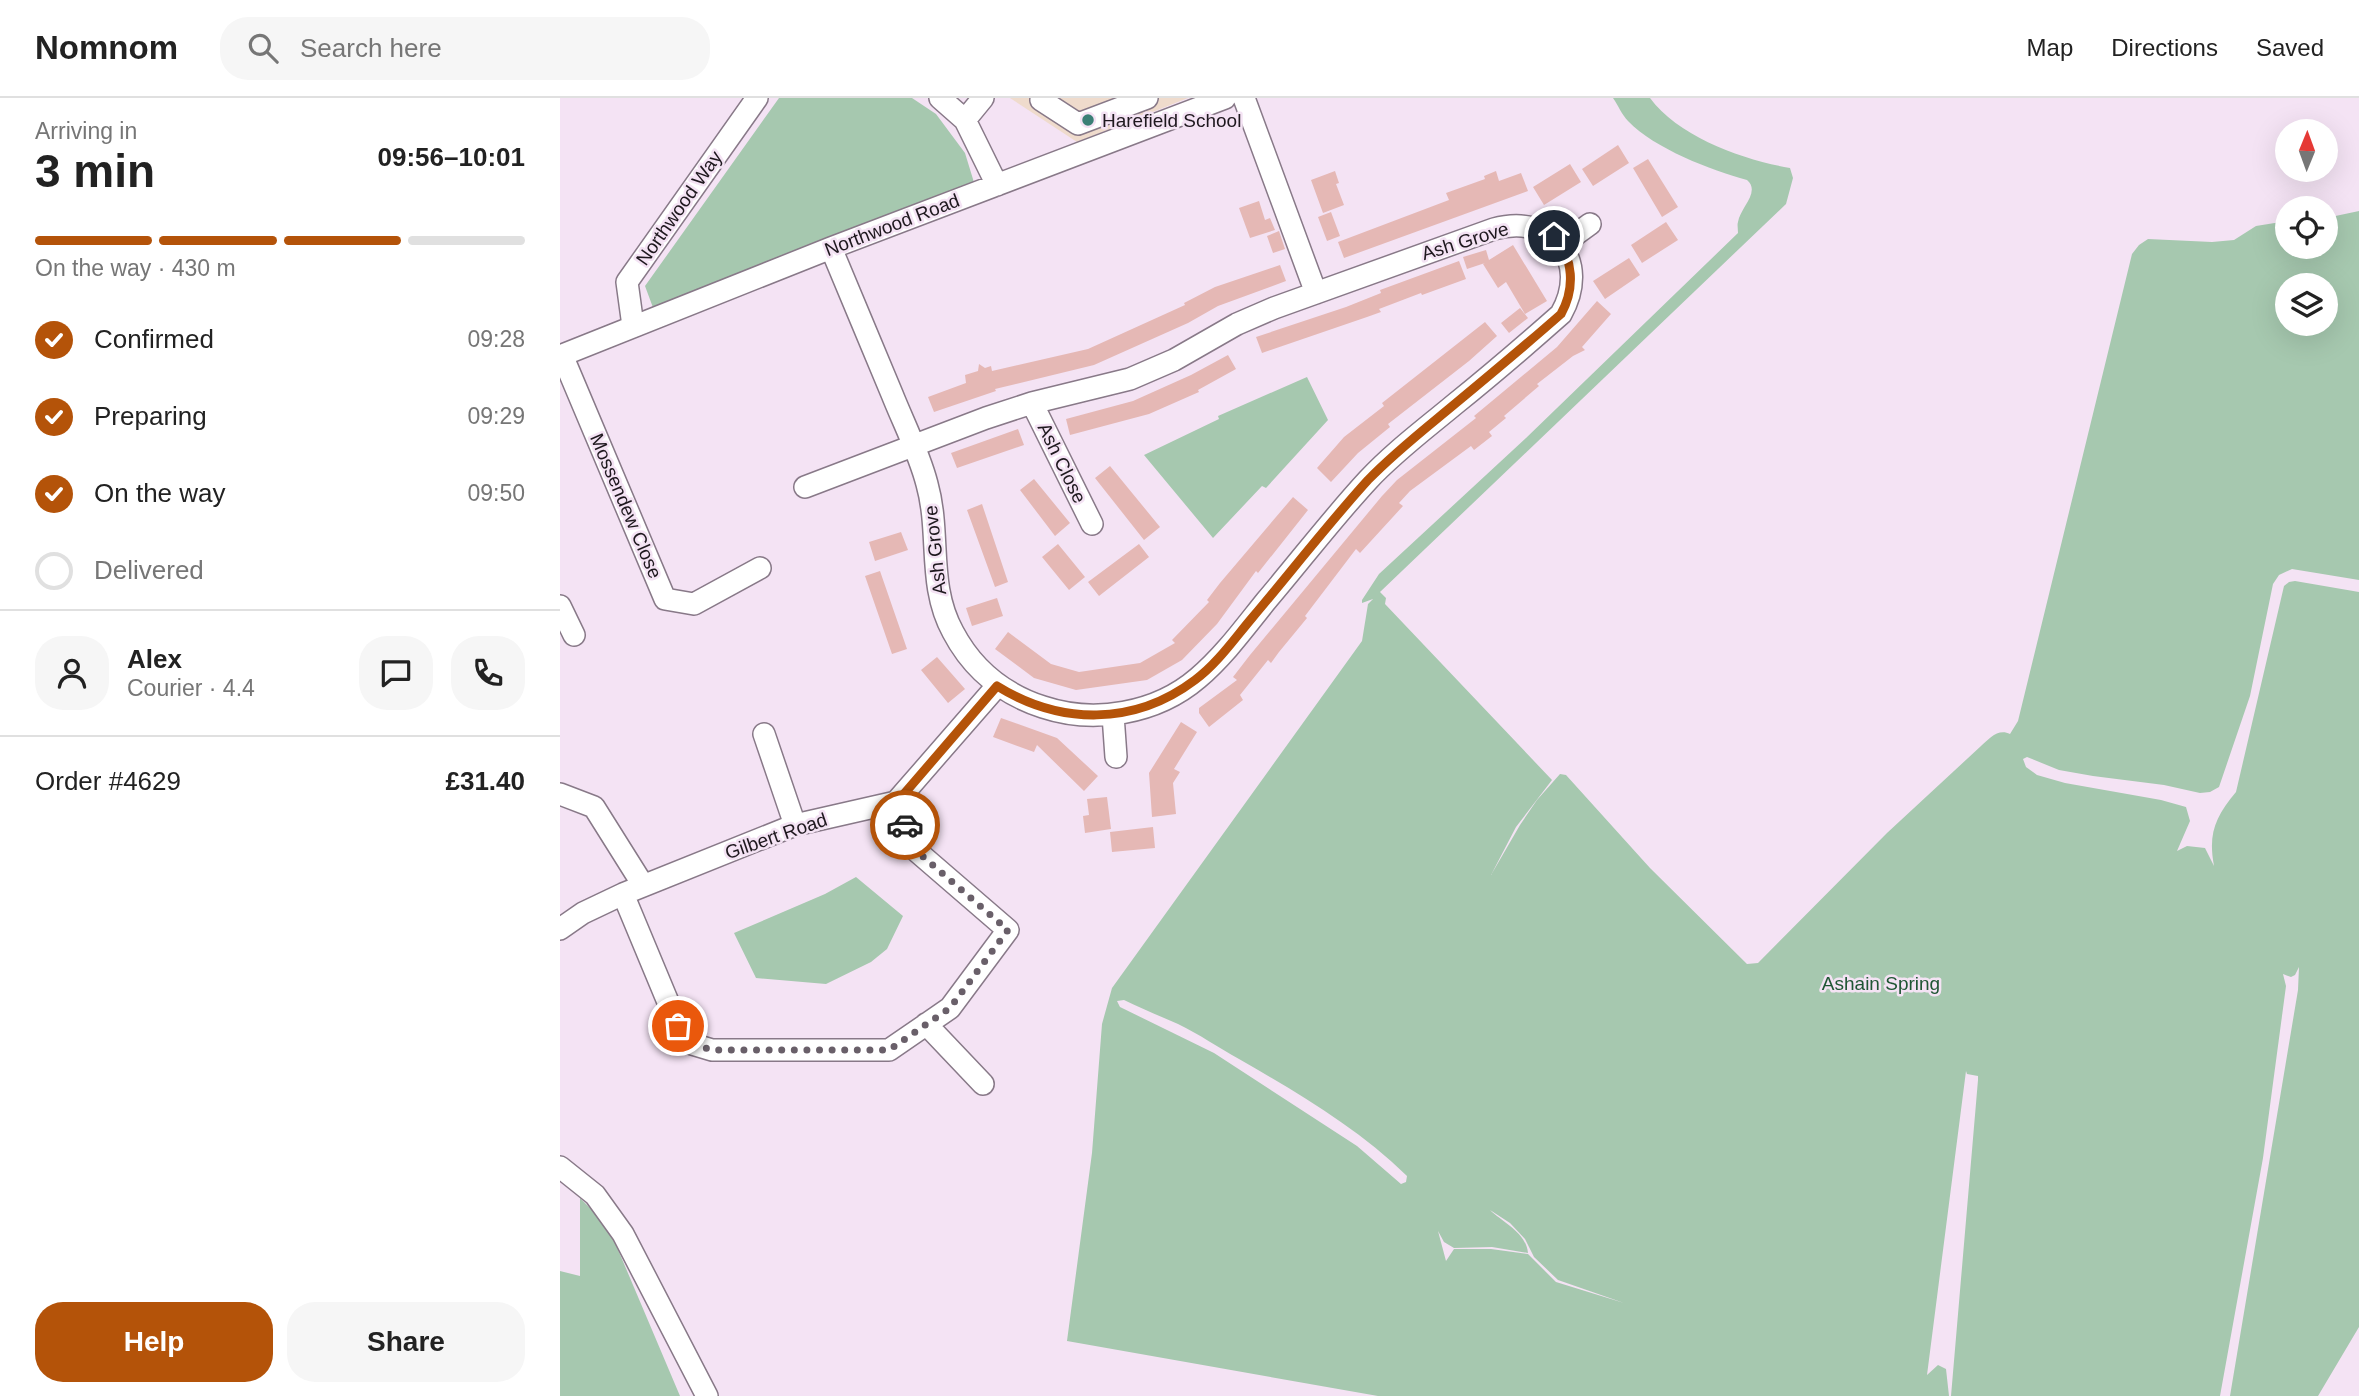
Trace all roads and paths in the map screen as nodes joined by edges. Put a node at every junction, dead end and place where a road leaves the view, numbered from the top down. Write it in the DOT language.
graph roads {
  1 [pos="757,98"];
  2 [pos="940,98"];
  3 [pos="983,98"];
  4 [pos="1147,98"];
  5 [pos="1225,98"];
  6 [pos="1244,98"];
  7 [pos="1042,99"];
  8 [pos="965,120"];
  9 [pos="997,185"];
  10 [pos="1591,224"];
  11 [pos="1562,245"];
  12 [pos="831,248"];
  13 [pos="1316,293"];
  14 [pos="633,326"];
  15 [pos="561,356"];
  16 [pos="1032,403"];
  17 [pos="913,445"];
  18 [pos="804,487"];
  19 [pos="1092,524"];
  20 [pos="760,568"];
  21 [pos="560,606"];
  22 [pos="574,635"];
  23 [pos="997,686"];
  24 [pos="1113,715"];
  25 [pos="764,734"];
  26 [pos="1116,757"];
  27 [pos="560,794"];
  28 [pos="897,802"];
  29 [pos="795,825"];
  30 [pos="643,885"];
  31 [pos="623,894"];
  32 [pos="560,929"];
  33 [pos="926,1024"];
  34 [pos="983,1084"];
  35 [pos="560,1167"];
  36 [pos="707,1396"];
  1 -- 14 [label="street, Northwood Way"];
  2 -- 8 [label="street"];
  3 -- 8 [label="street"];
  4 -- 7 [label="street"];
  5 -- 9 [label="street, Northwood Road"];
  6 -- 13 [label="street"];
  8 -- 9 [label="street"];
  9 -- 12 [label="street, Northwood Road"];
  10 -- 11 [label="street"];
  11 -- 13 [label="street, Ash Grove"];
  11 -- 24 [label="street, Ash Grove"];
  12 -- 14 [label="street, Northwood Road"];
  12 -- 17 [label="street, Ash Grove"];
  13 -- 16 [label="street, Ash Grove"];
  14 -- 15 [label="street, Northwood Road"];
  15 -- 20 [label="street, Mossendew Close"];
  16 -- 17 [label="street, Ash Grove"];
  16 -- 19 [label="street, Ash Close"];
  17 -- 18 [label="street"];
  17 -- 23 [label="street, Ash Grove"];
  21 -- 22 [label="street"];
  23 -- 24 [label="street, Ash Grove"];
  23 -- 28 [label="street"];
  24 -- 26 [label="street"];
  25 -- 29 [label="street"];
  27 -- 30 [label="street"];
  28 -- 29 [label="street, Gilbert Road"];
  28 -- 33 [label="street"];
  29 -- 30 [label="street, Gilbert Road"];
  30 -- 31 [label="street, Gilbert Road"];
  31 -- 32 [label="street, Gilbert Road"];
  31 -- 33 [label="street"];
  33 -- 34 [label="street"];
  35 -- 36 [label="street"];
}
